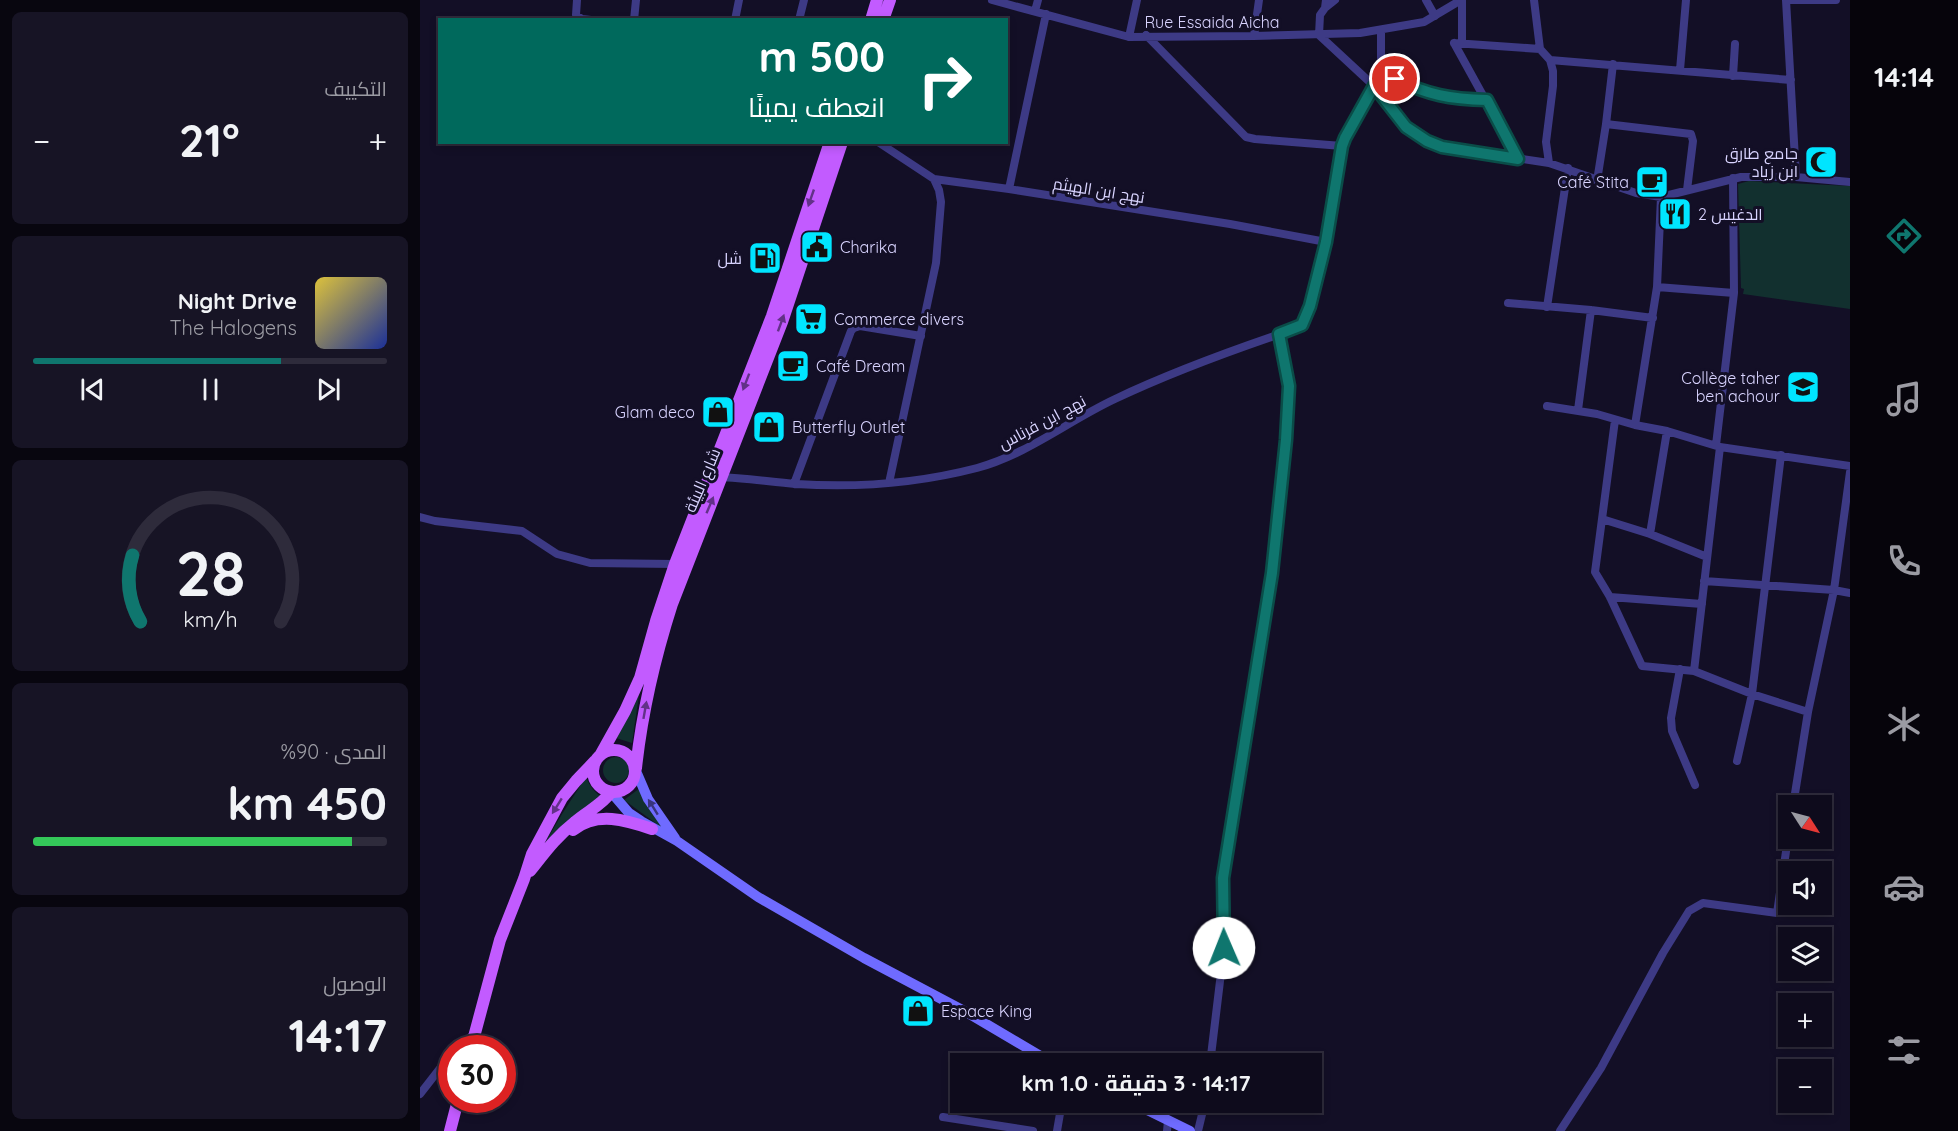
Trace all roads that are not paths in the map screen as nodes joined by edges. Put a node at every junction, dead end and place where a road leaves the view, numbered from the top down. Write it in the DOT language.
graph roads {
  1 [pos="576,0"];
  2 [pos="636,0"];
  3 [pos="739,0"];
  4 [pos="804,0"];
  5 [pos="877,0"];
  6 [pos="890,0"];
  7 [pos="992,0"];
  8 [pos="1038,0"];
  9 [pos="1137,0"];
  10 [pos="1259,0"];
  11 [pos="1335,0"];
  12 [pos="1426,0"];
  13 [pos="1462,0"];
  14 [pos="1534,0"];
  15 [pos="1686,0"];
  16 [pos="1787,0"];
  17 [pos="1836,0"];
  18 [pos="1325,4"];
  19 [pos="1035,11"];
  20 [pos="1046,14"];
  21 [pos="1435,16"];
  22 [pos="580,18"];
  23 [pos="634,18"];
  24 [pos="735,18"];
  25 [pos="800,18"];
  26 [pos="872,18"];
  27 [pos="884,18"];
  28 [pos="1381,31"];
  29 [pos="1318,35"];
  30 [pos="1146,36"];
  31 [pos="1254,36"];
  32 [pos="1129,37"];
  33 [pos="1458,43"];
  34 [pos="1735,44"];
  35 [pos="1540,49"];
  36 [pos="1550,60"];
  37 [pos="1613,64"];
  38 [pos="1680,70"];
  39 [pos="1733,75"];
  40 [pos="1791,80"];
  41 [pos="1374,86"];
  42 [pos="1487,100"];
  43 [pos="1606,124"];
  44 [pos="829,144"];
  45 [pos="841,144"];
  46 [pos="881,144"];
  47 [pos="1342,146"];
  48 [pos="1518,159"];
  49 [pos="1549,163"];
  50 [pos="1568,168"];
  51 [pos="1796,177"];
  52 [pos="1733,178"];
  53 [pos="934,179"];
  54 [pos="1597,181"];
  55 [pos="1850,182"];
  56 [pos="1009,189"];
  57 [pos="1687,190"];
  58 [pos="1661,197"];
  59 [pos="1326,242"];
  60 [pos="1657,287"];
  61 [pos="1734,293"];
  62 [pos="1508,303"];
  63 [pos="1547,307"];
  64 [pos="1591,310"];
  65 [pos="1653,318"];
  66 [pos="1279,334"];
  67 [pos="921,336"];
  68 [pos="1547,406"];
  69 [pos="1578,410"];
  70 [pos="1615,420"];
  71 [pos="1635,425"];
  72 [pos="1667,431"];
  73 [pos="1718,446"];
  74 [pos="1781,455"];
  75 [pos="1850,466"];
  76 [pos="1850,472"];
  77 [pos="709,476"];
  78 [pos="723,477"];
  79 [pos="889,483"];
  80 [pos="794,484"];
  81 [pos="420,517"];
  82 [pos="1602,519"];
  83 [pos="1846,532"];
  84 [pos="1650,534"];
  85 [pos="1707,557"];
  86 [pos="675,564"];
  87 [pos="1704,581"];
  88 [pos="1766,586"];
  89 [pos="1834,590"];
  90 [pos="1850,593"];
  91 [pos="1610,597"];
  92 [pos="1702,604"];
  93 [pos="1680,669"];
  94 [pos="1694,671"];
  95 [pos="1752,694"];
  96 [pos="1808,712"];
  97 [pos="598,758"];
  98 [pos="1737,761"];
  99 [pos="636,769"];
  100 [pos="1695,785"];
  101 [pos="611,792"];
  102 [pos="1795,795"];
  103 [pos="652,828"];
  104 [pos="676,841"];
  105 [pos="1786,849"];
  106 [pos="542,856"];
  107 [pos="524,879"];
  108 [pos="475,1033"];
  109 [pos="473,1035"];
  110 [pos="1035,1053"];
  111 [pos="1211,1053"];
  112 [pos="438,1071"];
  113 [pos="420,1094"];
  114 [pos="455,1113"];
  115 [pos="1060,1113"];
  116 [pos="1148,1113"];
  117 [pos="1202,1113"];
  118 [pos="943,1117"];
  119 [pos="1168,1126"];
  120 [pos="450,1131"];
  121 [pos="1033,1131"];
  122 [pos="1057,1131"];
  123 [pos="1190,1131"];
  124 [pos="1198,1131"];
  125 [pos="1560,1131"];
  1 -- 22 [label="street"];
  2 -- 23 [label="street"];
  3 -- 24 [label="street"];
  4 -- 25 [label="street"];
  5 -- 26 [label="main road"];
  6 -- 27 [label="main road"];
  7 -- 19 [label="street, Rue Essaida Aicha"];
  8 -- 19 [label="street"];
  9 -- 32 [label="street"];
  10 -- 31 [label="street"];
  11 -- 18 [label="street"];
  12 -- 21 [label="street"];
  13 -- 21 [label="street, Rue Essaida Aicha"];
  13 -- 33 [label="street"];
  14 -- 35 [label="street"];
  15 -- 38 [label="street"];
  16 -- 17 [label="street"];
  16 -- 40 [label="street"];
  18 -- 29 [label="street"];
  19 -- 20 [label="street, Rue Essaida Aicha"];
  20 -- 32 [label="street, Rue Essaida Aicha"];
  20 -- 56 [label="street"];
  21 -- 28 [label="street, Rue Essaida Aicha"];
  28 -- 29 [label="street, Rue Essaida Aicha"];
  28 -- 42 [label="street"];
  29 -- 31 [label="street, Rue Essaida Aicha"];
  29 -- 41 [label="street"];
  30 -- 31 [label="street, Rue Essaida Aicha"];
  30 -- 32 [label="street, Rue Essaida Aicha"];
  30 -- 47 [label="street"];
  33 -- 35 [label="street"];
  33 -- 42 [label="street"];
  34 -- 39 [label="street"];
  35 -- 36 [label="street"];
  36 -- 37 [label="street"];
  36 -- 49 [label="street"];
  37 -- 38 [label="street"];
  37 -- 43 [label="street"];
  38 -- 39 [label="street"];
  39 -- 40 [label="street"];
  40 -- 51 [label="street"];
  41 -- 47 [label="street"];
  41 -- 48 [label="street"];
  42 -- 48 [label="street"];
  43 -- 54 [label="street"];
  43 -- 57 [label="street"];
  44 -- 77 [label="main road, شارع البيئة, one-way"];
  78 -- 45 [label="main road, شارع البيئة, one-way"];
  46 -- 53 [label="street, نهج ابن الهيثم"];
  47 -- 59 [label="street"];
  48 -- 49 [label="street"];
  49 -- 50 [label="street"];
  50 -- 54 [label="street"];
  50 -- 63 [label="street"];
  51 -- 52 [label="street"];
  51 -- 55 [label="street"];
  52 -- 57 [label="street"];
  52 -- 61 [label="street"];
  53 -- 56 [label="street, نهج ابن الهيثم"];
  53 -- 67 [label="street"];
  54 -- 58 [label="street"];
  56 -- 59 [label="street, نهج ابن الهيثم"];
  57 -- 58 [label="street"];
  58 -- 60 [label="street"];
  59 -- 66 [label="street, نهج ابن فرناس"];
  60 -- 61 [label="street"];
  60 -- 65 [label="street"];
  61 -- 73 [label="street"];
  62 -- 63 [label="street"];
  63 -- 64 [label="street"];
  64 -- 65 [label="street"];
  64 -- 69 [label="street"];
  65 -- 71 [label="street"];
  66 -- 79 [label="street, نهج ابن فرناس"];
  66 -- 111 [label="street"];
  67 -- 79 [label="street"];
  67 -- 80 [label="street"];
  68 -- 69 [label="street"];
  69 -- 70 [label="street"];
  70 -- 71 [label="street"];
  70 -- 82 [label="street"];
  71 -- 72 [label="street"];
  72 -- 73 [label="street"];
  72 -- 84 [label="street"];
  73 -- 74 [label="street"];
  73 -- 85 [label="street"];
  74 -- 75 [label="street"];
  74 -- 88 [label="street"];
  76 -- 83 [label="street"];
  77 -- 78 [label="street, نهج ابن فرناس"];
  77 -- 86 [label="main road, شارع البيئة"];
  78 -- 80 [label="street, نهج ابن فرناس"];
  99 -- 78 [label="main road, شارع البيئة, one-way"];
  79 -- 80 [label="street, نهج ابن فرناس"];
  81 -- 86 [label="street"];
  82 -- 84 [label="street"];
  82 -- 91 [label="street"];
  83 -- 89 [label="street"];
  84 -- 85 [label="street"];
  85 -- 87 [label="street"];
  86 -- 97 [label="main road, شارع البيئة"];
  87 -- 88 [label="street"];
  87 -- 92 [label="street"];
  88 -- 89 [label="street"];
  88 -- 95 [label="street"];
  89 -- 90 [label="street"];
  89 -- 96 [label="street"];
  91 -- 92 [label="street"];
  91 -- 93 [label="street"];
  92 -- 94 [label="street"];
  93 -- 94 [label="street"];
  93 -- 100 [label="street"];
  94 -- 95 [label="street"];
  95 -- 96 [label="street"];
  95 -- 98 [label="street"];
  96 -- 102 [label="street"];
  97 -- 99 [label="main road"];
  97 -- 101 [label="main road"];
  97 -- 107 [label="main road, شارع البيئة, one-way"];
  99 -- 101 [label="main road"];
  104 -- 99 [label="main road, one-way"];
  101 -- 103 [label="main road"];
  101 -- 106 [label="main road"];
  103 -- 104 [label="main road"];
  103 -- 106 [label="main road"];
  104 -- 110 [label="main road"];
  105 -- 125 [label="street"];
  106 -- 107 [label="main road"];
  107 -- 108 [label="main road"];
  108 -- 109 [label="street"];
  112 -- 113 [label="street"];
  114 -- 120 [label="main road"];
  115 -- 122 [label="street"];
  116 -- 119 [label="main road"];
  117 -- 124 [label="street"];
  118 -- 121 [label="street"];
  119 -- 123 [label="main road"];
}
